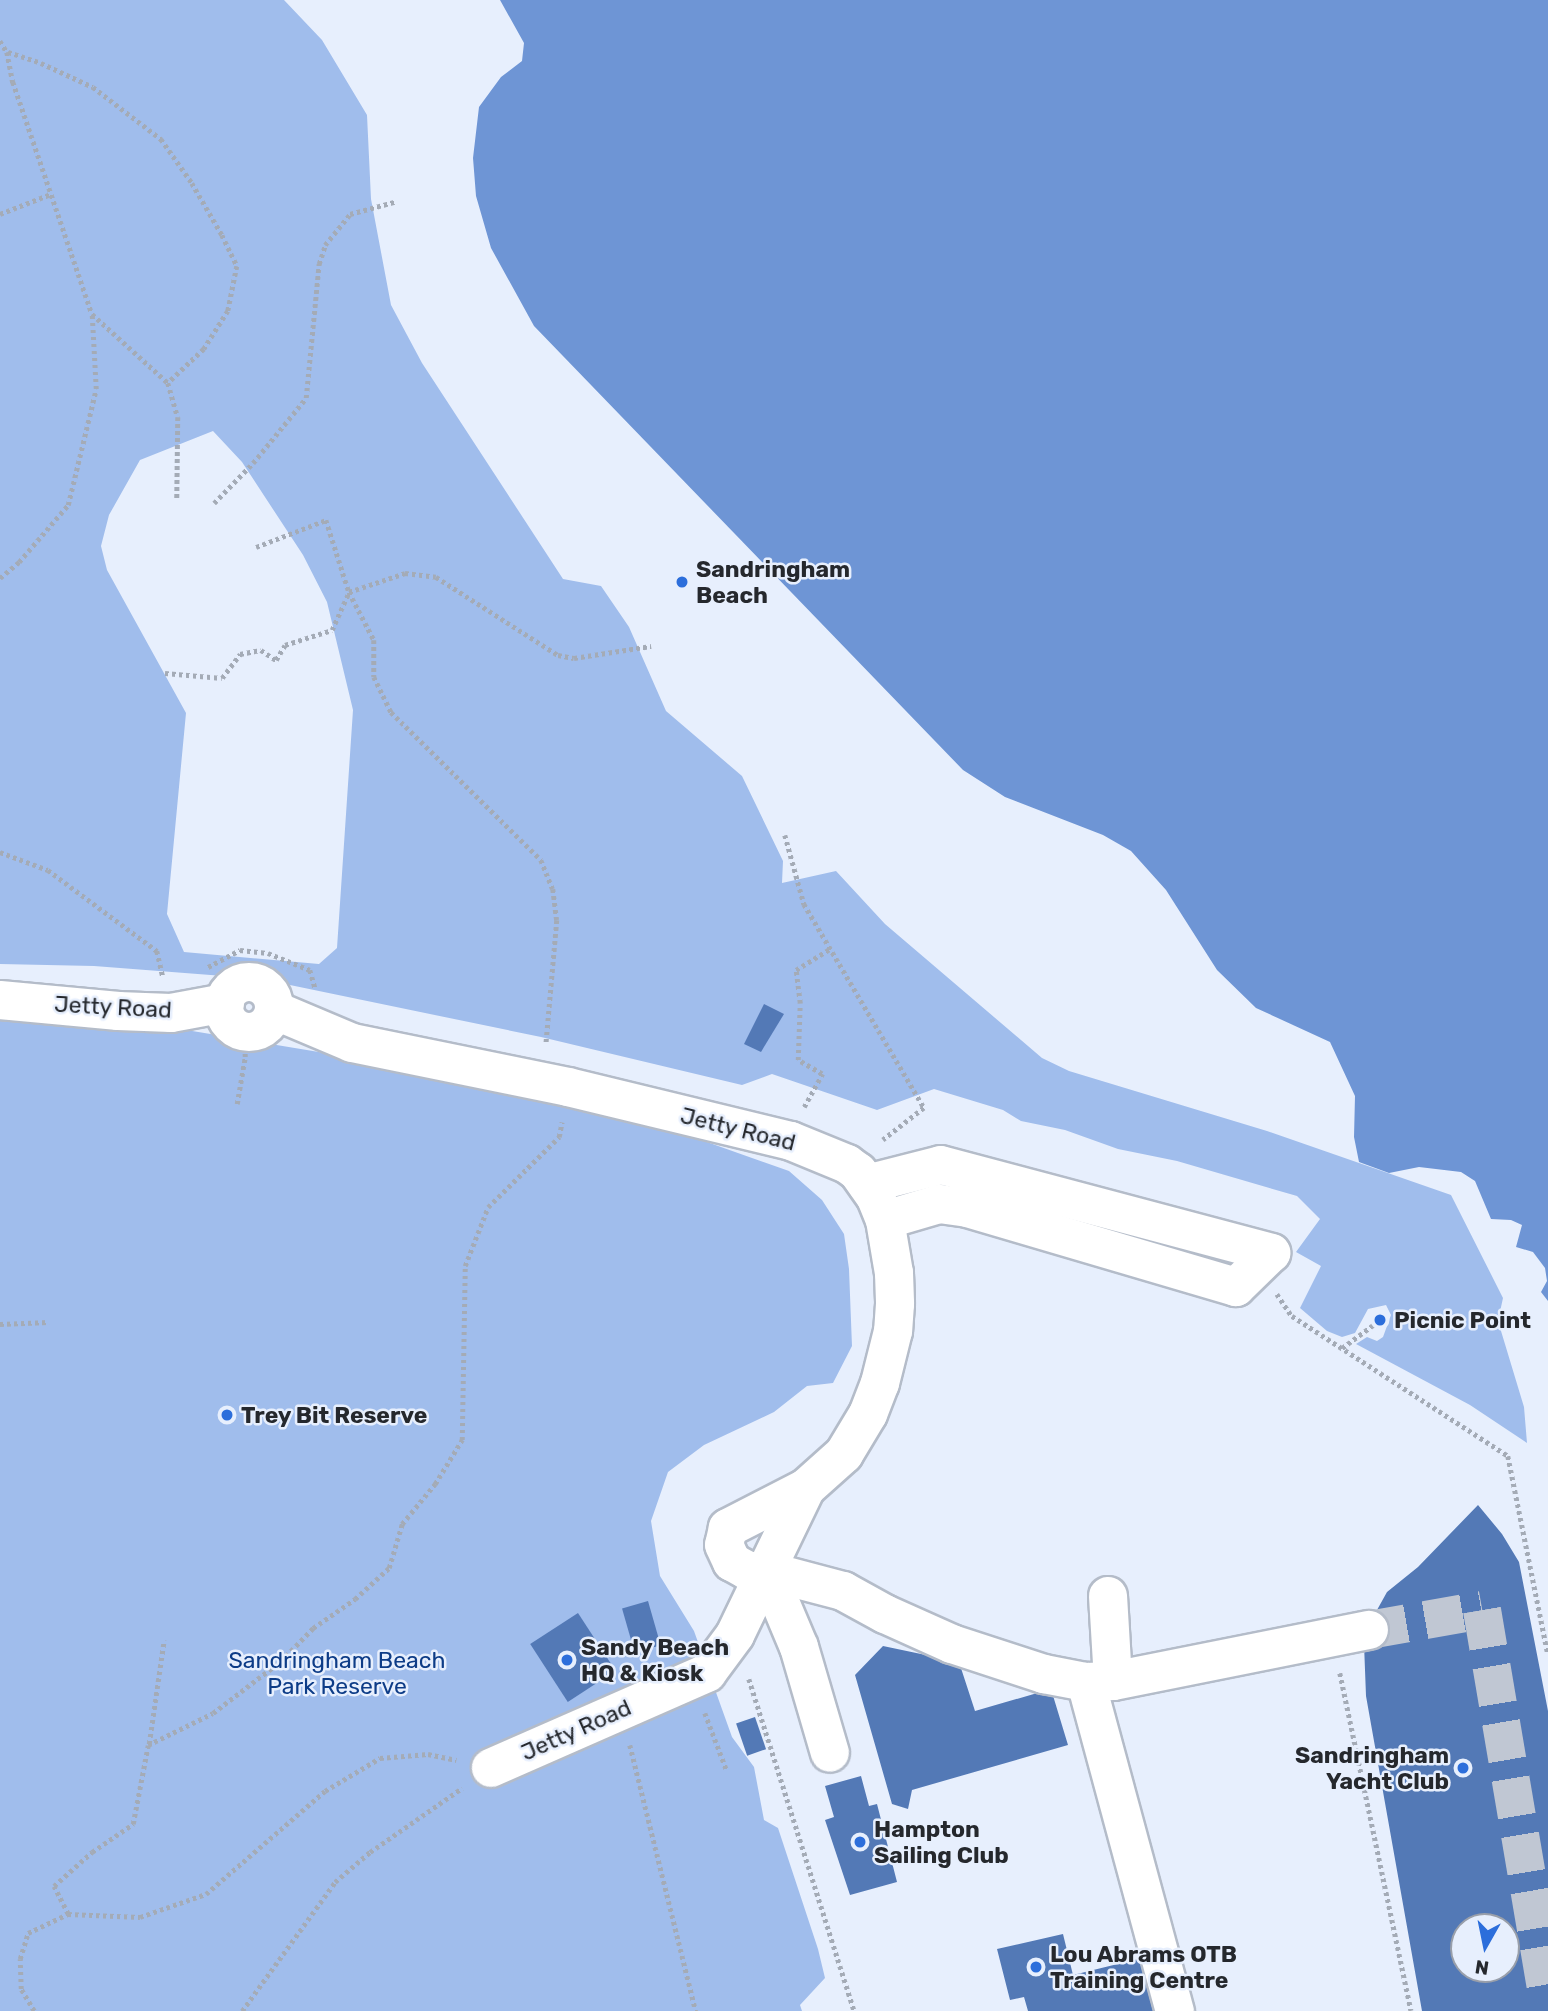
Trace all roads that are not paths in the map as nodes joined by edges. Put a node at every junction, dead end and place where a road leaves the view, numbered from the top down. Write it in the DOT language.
graph roads {
  1 [pos="0,1000"];
  2 [pos="883,1180"];
  3 [pos="972,1190"];
  4 [pos="885,1220"];
  5 [pos="1259,1267"];
  6 [pos="806,1488"];
  7 [pos="767,1571"];
  8 [pos="1108,1596"];
  9 [pos="1351,1634"];
  10 [pos="1100,1681"];
  11 [pos="830,1754"];
  12 [pos="491,1768"];
  13 [pos="1175,2011"];
  1 -- 2 [label="street, Jetty Road"];
  2 -- 3 [label="street"];
  2 -- 4 [label="street, Jetty Road"];
  3 -- 4 [label="street"];
  3 -- 5 [label="street"];
  4 -- 6 [label="street, Jetty Road"];
  6 -- 7 [label="street, Jetty Road"];
  6 -- 7 [label="street, Jetty Road"];
  7 -- 10 [label="street"];
  7 -- 11 [label="street"];
  7 -- 12 [label="street, Jetty Road"];
  8 -- 10 [label="street"];
  9 -- 10 [label="street"];
  10 -- 13 [label="street"];
}
